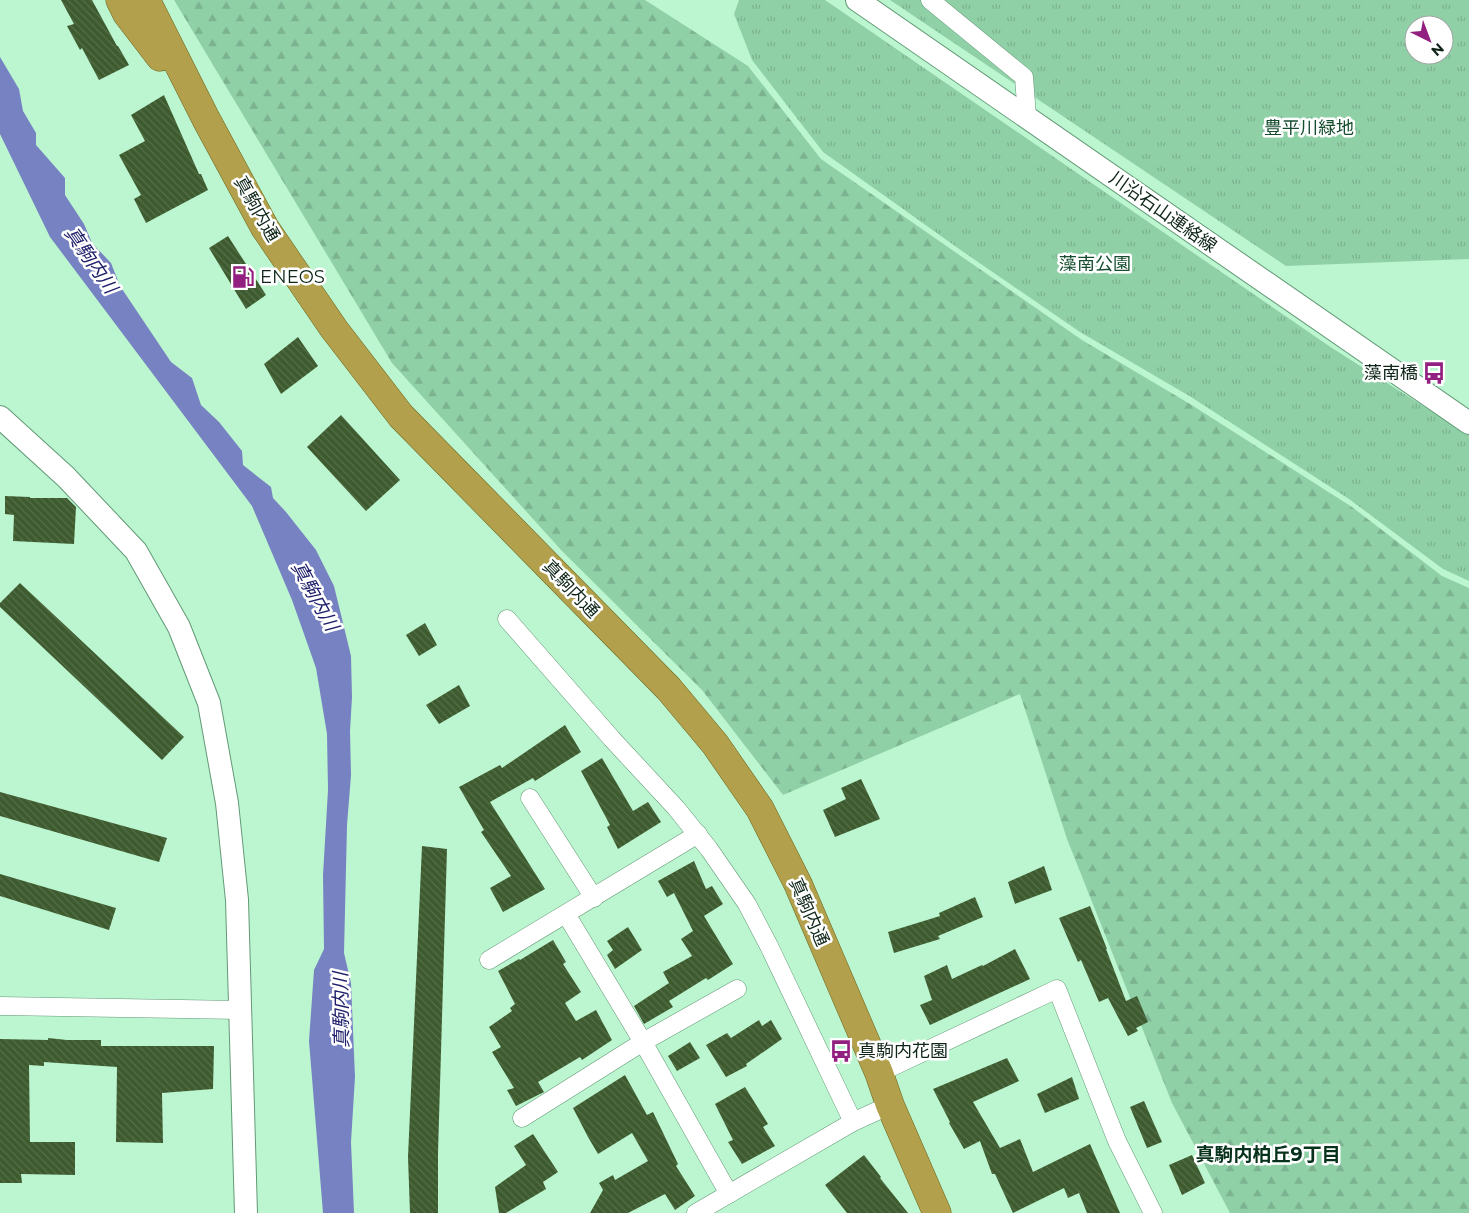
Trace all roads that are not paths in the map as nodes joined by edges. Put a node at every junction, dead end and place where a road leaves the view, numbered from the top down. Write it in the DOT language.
graph roads {
  1 [pos="120,0"];
  2 [pos="146,0"];
  3 [pos="160,0"];
  4 [pos="857,0"];
  5 [pos="930,0"];
  6 [pos="1027,117"];
  7 [pos="206,119"];
  8 [pos="0,417"];
  9 [pos="1469,423"];
  10 [pos="507,619"];
  11 [pos="530,798"];
  12 [pos="698,834"];
  13 [pos="594,898"];
  14 [pos="566,914"];
  15 [pos="490,960"];
  16 [pos="737,989"];
  17 [pos="0,1006"];
  18 [pos="241,1010"];
  19 [pos="642,1042"];
  20 [pos="879,1072"];
  21 [pos="890,1106"];
  22 [pos="522,1118"];
  23 [pos="853,1122"];
  24 [pos="729,1194"];
  25 [pos="246,1213"];
  26 [pos="696,1213"];
  27 [pos="937,1213"];
  28 [pos="1152,1213"];
  1 -- 7 [label="highway"];
  2 -- 7 [label="highway, 真駒内通"];
  3 -- 7 [label="highway"];
  4 -- 6 [label="street, 川沿石山連絡線"];
  5 -- 6 [label="street"];
  6 -- 9 [label="street, 川沿石山連絡線"];
  7 -- 20 [label="highway, 真駒内通"];
  8 -- 18 [label="street"];
  10 -- 12 [label="street"];
  11 -- 13 [label="street"];
  12 -- 13 [label="street"];
  12 -- 23 [label="street"];
  13 -- 14 [label="street"];
  14 -- 15 [label="street"];
  14 -- 19 [label="street"];
  16 -- 19 [label="street"];
  17 -- 18 [label="street"];
  18 -- 25 [label="street"];
  19 -- 22 [label="street"];
  19 -- 24 [label="street"];
  20 -- 21 [label="highway, 真駒内通"];
  20 -- 28 [label="street"];
  21 -- 23 [label="street"];
  21 -- 27 [label="highway, 真駒内通"];
  23 -- 24 [label="street"];
  24 -- 26 [label="street"];
}
